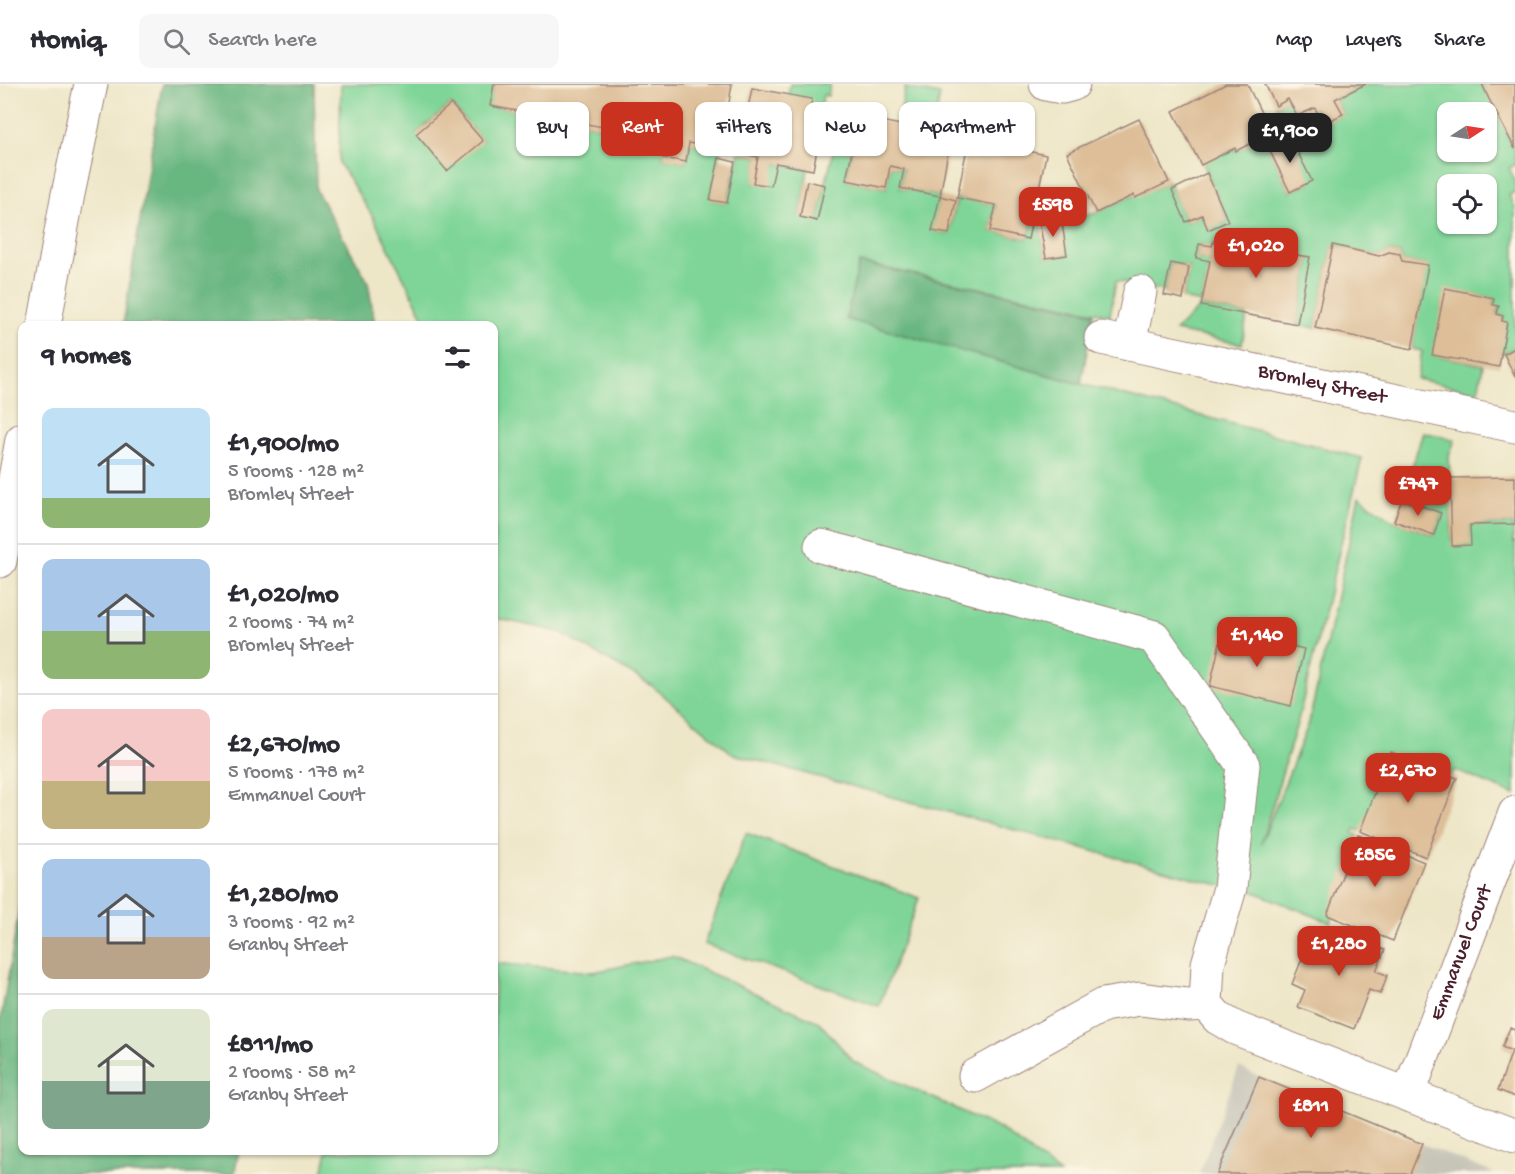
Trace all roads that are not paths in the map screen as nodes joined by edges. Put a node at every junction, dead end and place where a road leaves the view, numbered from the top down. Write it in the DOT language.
graph roads {
  1 [pos="91,84"];
  2 [pos="1046,84"];
  3 [pos="1073,84"];
  4 [pos="1140,292"];
  5 [pos="45,321"];
  6 [pos="1515,426"];
  7 [pos="18,462"];
  8 [pos="821,546"];
  9 [pos="0,561"];
  10 [pos="1515,813"];
  11 [pos="1206,1004"];
  12 [pos="975,1076"];
  13 [pos="1408,1095"];
  14 [pos="1515,1136"];
  1 -- 5 [label="main road"];
  2 -- 3 [label="main road"];
  4 -- 6 [label="main road, Bromley Street"];
  7 -- 9 [label="main road"];
  8 -- 11 [label="main road"];
  10 -- 13 [label="main road, Emmanuel Court"];
  11 -- 12 [label="main road"];
  11 -- 13 [label="main road"];
  13 -- 14 [label="main road"];
}
